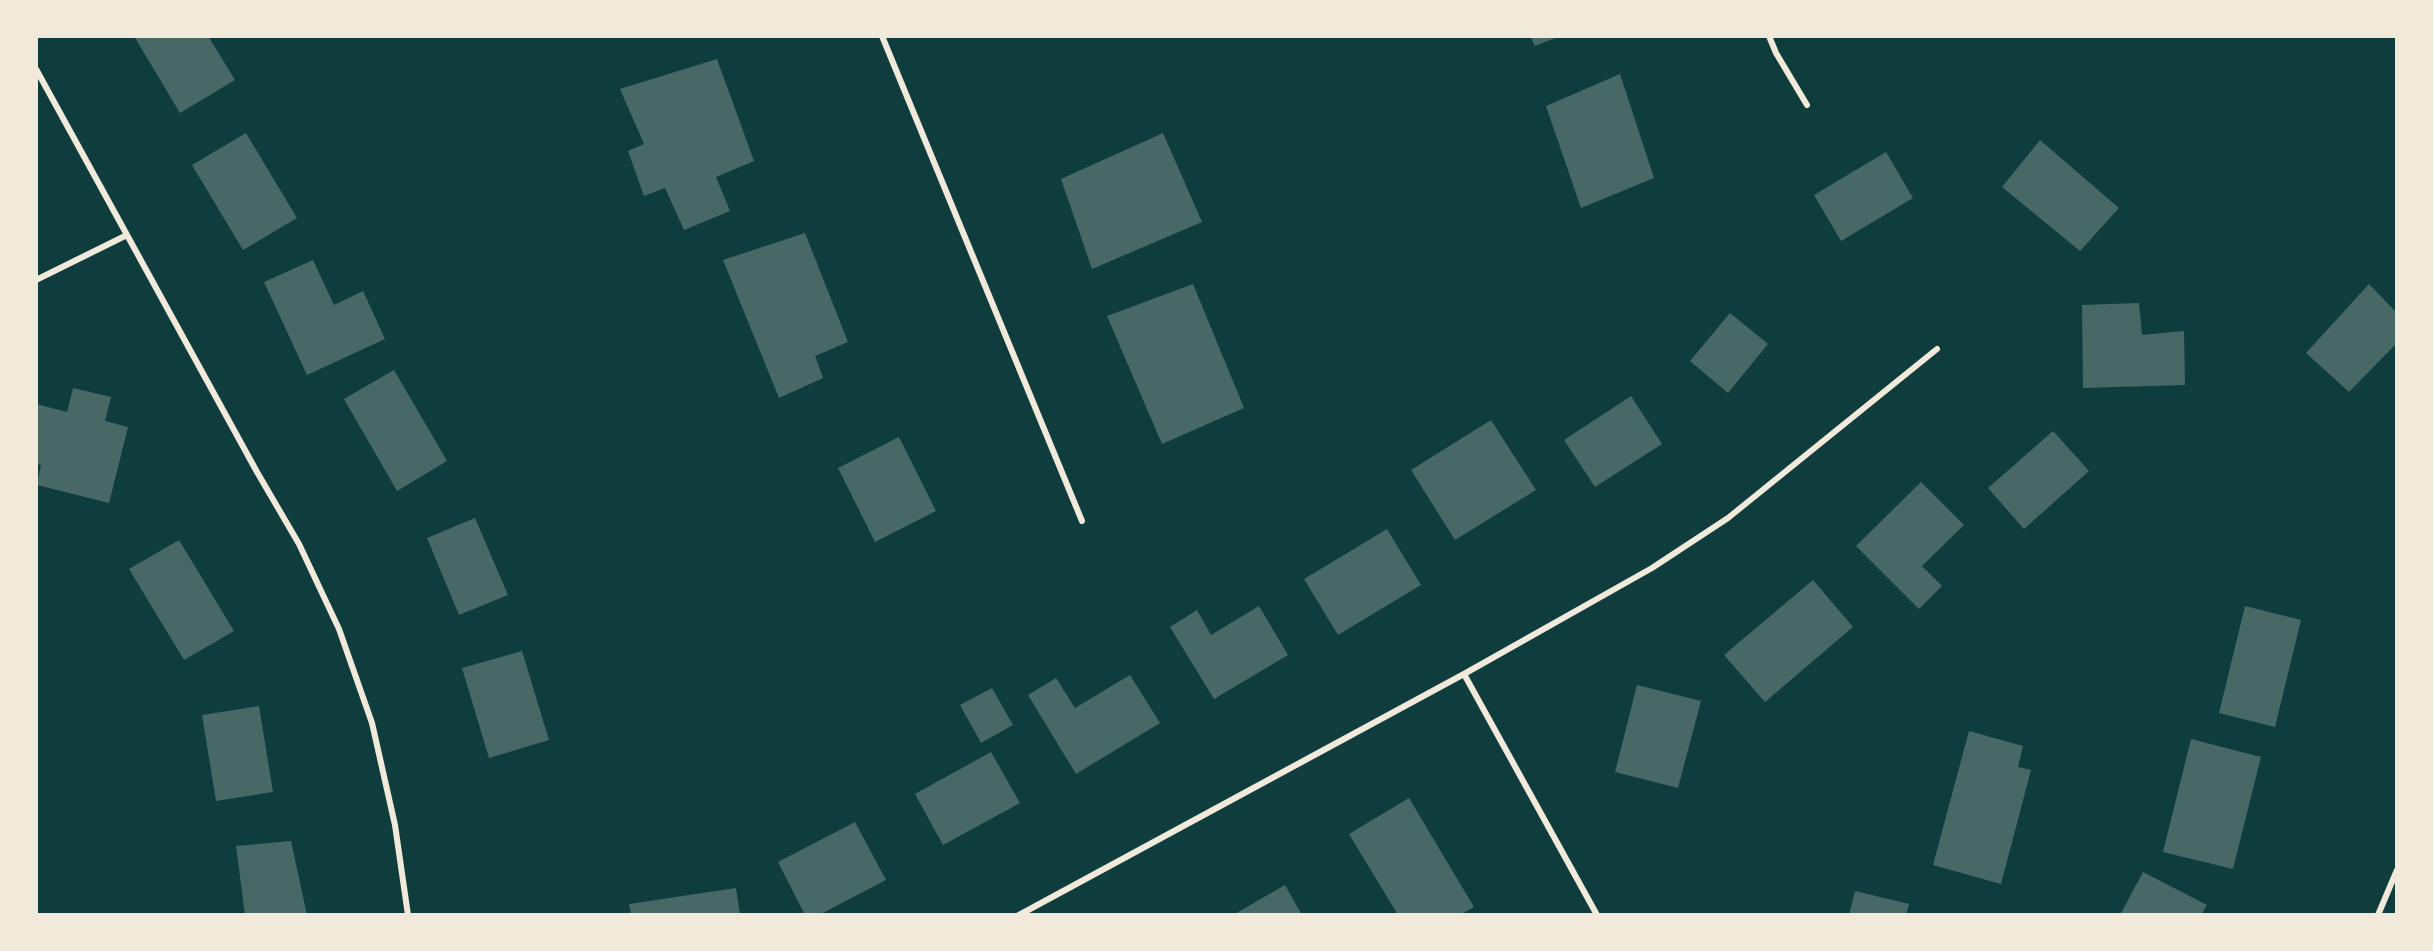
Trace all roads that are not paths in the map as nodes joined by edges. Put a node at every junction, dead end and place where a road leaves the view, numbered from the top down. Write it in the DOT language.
graph roads {
  1 [pos="882,36"];
  2 [pos="1769,36"];
  3 [pos="36,69"];
  4 [pos="1807,105"];
  5 [pos="127,235"];
  6 [pos="36,280"];
  7 [pos="1937,349"];
  8 [pos="1082,521"];
  9 [pos="1464,674"];
  10 [pos="2397,870"];
  11 [pos="408,915"];
  12 [pos="1019,915"];
  13 [pos="1597,915"];
  14 [pos="2378,915"];
  1 -- 8 [label="street"];
  2 -- 4 [label="street"];
  3 -- 5 [label="street"];
  5 -- 6 [label="street"];
  5 -- 11 [label="street"];
  7 -- 9 [label="street"];
  9 -- 12 [label="street"];
  9 -- 13 [label="street"];
  10 -- 14 [label="street"];
}
